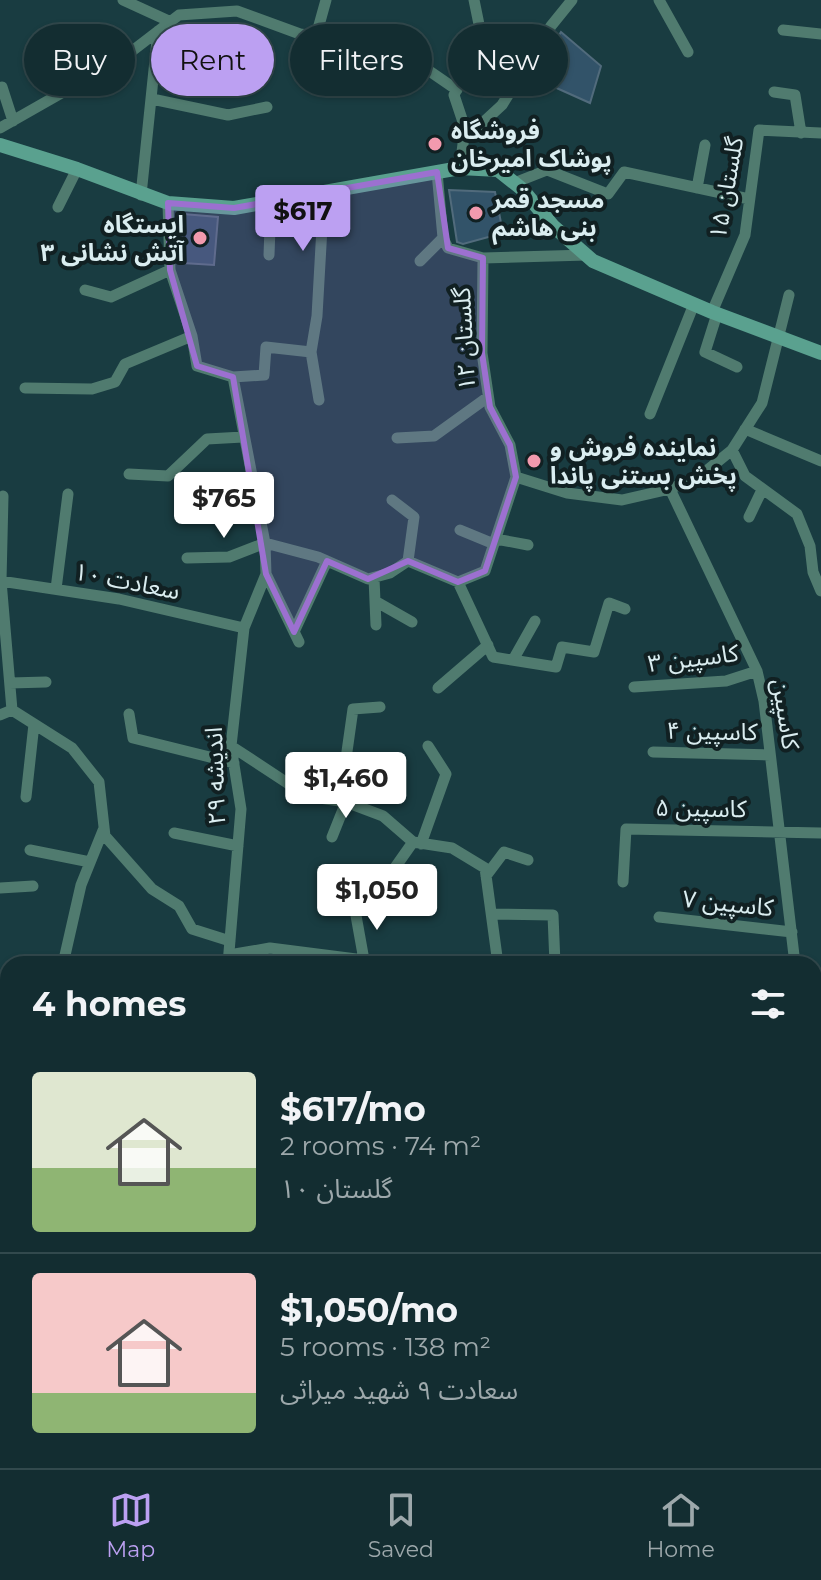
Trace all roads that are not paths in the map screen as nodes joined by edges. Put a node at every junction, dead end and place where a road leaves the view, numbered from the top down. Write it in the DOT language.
graph roads {
  1 [pos="123,0"];
  2 [pos="191,0"];
  3 [pos="326,0"];
  4 [pos="474,0"];
  5 [pos="572,0"];
  6 [pos="659,0"];
  7 [pos="186,15"];
  8 [pos="171,22"];
  9 [pos="168,24"];
  10 [pos="319,24"];
  11 [pos="479,24"];
  12 [pos="290,30"];
  13 [pos="783,30"];
  14 [pos="821,34"];
  15 [pos="151,36"];
  16 [pos="688,52"];
  17 [pos="2,87"];
  18 [pos="774,92"];
  19 [pos="152,96"];
  20 [pos="454,96"];
  21 [pos="152,99"];
  22 [pos="267,107"];
  23 [pos="13,121"];
  24 [pos="0,128"];
  25 [pos="801,133"];
  26 [pos="821,133"];
  27 [pos="464,140"];
  28 [pos="0,145"];
  29 [pos="705,145"];
  30 [pos="460,168"];
  31 [pos="77,169"];
  32 [pos="437,172"];
  33 [pos="514,183"];
  34 [pos="697,188"];
  35 [pos="324,192"];
  36 [pos="141,195"];
  37 [pos="749,199"];
  38 [pos="271,201"];
  39 [pos="168,203"];
  40 [pos="58,207"];
  41 [pos="443,238"];
  42 [pos="269,255"];
  43 [pos="587,255"];
  44 [pos="483,258"];
  45 [pos="420,261"];
  46 [pos="170,270"];
  47 [pos="85,290"];
  48 [pos="789,295"];
  49 [pos="694,304"];
  50 [pos="715,313"];
  51 [pos="192,336"];
  52 [pos="777,336"];
  53 [pos="311,352"];
  54 [pos="821,353"];
  55 [pos="737,367"];
  56 [pos="233,377"];
  57 [pos="25,388"];
  58 [pos="488,397"];
  59 [pos="319,400"];
  60 [pos="650,414"];
  61 [pos="745,429"];
  62 [pos="243,437"];
  63 [pos="397,438"];
  64 [pos="732,450"];
  65 [pos="821,461"];
  66 [pos="129,474"];
  67 [pos="516,477"];
  68 [pos="670,489"];
  69 [pos="762,490"];
  70 [pos="68,494"];
  71 [pos="3,496"];
  72 [pos="392,500"];
  73 [pos="749,517"];
  74 [pos="460,530"];
  75 [pos="495,542"];
  76 [pos="265,543"];
  77 [pos="528,545"];
  78 [pos="187,558"];
  79 [pos="327,561"];
  80 [pos="408,561"];
  81 [pos="266,574"];
  82 [pos="374,578"];
  83 [pos="0,581"];
  84 [pos="458,582"];
  85 [pos="56,589"];
  86 [pos="821,591"];
  87 [pos="375,601"];
  88 [pos="625,609"];
  89 [pos="535,621"];
  90 [pos="412,622"];
  91 [pos="376,625"];
  92 [pos="244,628"];
  93 [pos="488,645"];
  94 [pos="4,654"];
  95 [pos="513,660"];
  96 [pos="757,671"];
  97 [pos="46,682"];
  98 [pos="10,683"];
  99 [pos="634,687"];
  100 [pos="438,688"];
  101 [pos="380,707"];
  102 [pos="6,713"];
  103 [pos="129,714"];
  104 [pos="34,724"];
  105 [pos="231,746"];
  106 [pos="428,746"];
  107 [pos="653,752"];
  108 [pos="770,755"];
  109 [pos="234,763"];
  110 [pos="26,797"];
  111 [pos="343,801"];
  112 [pos="104,832"];
  113 [pos="779,832"];
  114 [pos="174,833"];
  115 [pos="821,833"];
  116 [pos="332,837"];
  117 [pos="417,843"];
  118 [pos="238,846"];
  119 [pos="30,850"];
  120 [pos="528,860"];
  121 [pos="90,862"];
  122 [pos="486,876"];
  123 [pos="623,882"];
  124 [pos="33,886"];
  125 [pos="0,888"];
  126 [pos="414,890"];
  127 [pos="355,910"];
  128 [pos="492,914"];
  129 [pos="659,917"];
  130 [pos="792,932"];
  131 [pos="230,941"];
  132 [pos="65,956"];
  133 [pos="228,956"];
  134 [pos="239,956"];
  135 [pos="324,956"];
  136 [pos="363,956"];
  137 [pos="497,956"];
  138 [pos="555,956"];
  139 [pos="794,956"];
  1 -- 8 [label="street"];
  2 -- 7 [label="street"];
  3 -- 10 [label="street"];
  4 -- 11 [label="street"];
  5 -- 27 [label="street"];
  6 -- 16 [label="street"];
  7 -- 8 [label="street"];
  7 -- 12 [label="street"];
  8 -- 9 [label="street"];
  13 -- 14 [label="street"];
  15 -- 23 [label="street"];
  17 -- 23 [label="street"];
  18 -- 25 [label="street"];
  19 -- 21 [label="street"];
  20 -- 27 [label="street"];
  21 -- 22 [label="street"];
  21 -- 36 [label="street"];
  23 -- 24 [label="street"];
  25 -- 26 [label="street, گلستان ۱۵"];
  25 -- 37 [label="street, گلستان ۱۵"];
  27 -- 30 [label="street"];
  28 -- 31 [label="main road"];
  29 -- 34 [label="street"];
  30 -- 32 [label="main road"];
  30 -- 33 [label="main road"];
  31 -- 36 [label="main road"];
  31 -- 40 [label="street"];
  32 -- 35 [label="main road"];
  32 -- 41 [label="street"];
  33 -- 34 [label="street"];
  33 -- 43 [label="main road"];
  34 -- 37 [label="street"];
  35 -- 38 [label="main road"];
  35 -- 53 [label="street"];
  36 -- 39 [label="main road"];
  37 -- 50 [label="street, گلستان ۱۵"];
  38 -- 39 [label="main road"];
  38 -- 42 [label="street"];
  39 -- 46 [label="street"];
  41 -- 44 [label="street, گلستان ۱۲"];
  41 -- 45 [label="street"];
  43 -- 44 [label="street"];
  43 -- 49 [label="main road"];
  44 -- 58 [label="street, گلستان ۱۲"];
  46 -- 47 [label="street"];
  46 -- 51 [label="street"];
  48 -- 52 [label="street"];
  49 -- 50 [label="main road"];
  49 -- 60 [label="street"];
  50 -- 52 [label="main road"];
  50 -- 55 [label="street, گلستان ۱۵"];
  51 -- 56 [label="street"];
  51 -- 57 [label="street"];
  52 -- 54 [label="main road"];
  52 -- 61 [label="street"];
  53 -- 56 [label="street"];
  53 -- 59 [label="street"];
  56 -- 62 [label="street, اندیشه ۲۹"];
  58 -- 63 [label="street"];
  58 -- 67 [label="street, گلستان ۱۲"];
  61 -- 64 [label="street"];
  61 -- 65 [label="street"];
  62 -- 66 [label="street"];
  62 -- 76 [label="street, اندیشه ۲۹"];
  64 -- 68 [label="street"];
  64 -- 69 [label="street"];
  67 -- 68 [label="street"];
  67 -- 75 [label="street"];
  68 -- 96 [label="street, کاسپین"];
  69 -- 73 [label="street"];
  69 -- 86 [label="street"];
  70 -- 85 [label="street"];
  71 -- 83 [label="street"];
  72 -- 80 [label="street"];
  74 -- 75 [label="street"];
  75 -- 77 [label="street"];
  75 -- 84 [label="street"];
  76 -- 78 [label="street"];
  76 -- 79 [label="street"];
  76 -- 81 [label="street, اندیشه ۲۹"];
  79 -- 81 [label="street"];
  79 -- 82 [label="street"];
  80 -- 82 [label="street"];
  80 -- 84 [label="street"];
  81 -- 92 [label="street, اندیشه ۲۹"];
  82 -- 87 [label="street"];
  83 -- 85 [label="street, سعادت ۱۰"];
  83 -- 94 [label="street"];
  84 -- 93 [label="street"];
  85 -- 92 [label="street, سعادت ۱۰"];
  87 -- 90 [label="street"];
  87 -- 91 [label="street"];
  88 -- 95 [label="street"];
  89 -- 95 [label="street"];
  92 -- 105 [label="street, اندیشه ۲۹"];
  93 -- 95 [label="street"];
  93 -- 100 [label="street"];
  94 -- 98 [label="street"];
  96 -- 99 [label="street, کاسپین ۳"];
  96 -- 108 [label="street, کاسپین"];
  97 -- 98 [label="street"];
  98 -- 102 [label="street"];
  101 -- 111 [label="street"];
  102 -- 104 [label="street"];
  103 -- 109 [label="street"];
  104 -- 110 [label="street"];
  104 -- 112 [label="street"];
  105 -- 109 [label="street, اندیشه ۲۹"];
  105 -- 111 [label="street"];
  106 -- 117 [label="street"];
  107 -- 108 [label="street, کاسپین ۴"];
  108 -- 113 [label="street, کاسپین"];
  109 -- 118 [label="street, اندیشه ۲۹"];
  111 -- 116 [label="street"];
  111 -- 117 [label="street"];
  112 -- 121 [label="street"];
  112 -- 131 [label="street"];
  113 -- 115 [label="street"];
  113 -- 123 [label="street, کاسپین ۵"];
  113 -- 130 [label="street, کاسپین"];
  114 -- 118 [label="street"];
  117 -- 122 [label="street"];
  117 -- 126 [label="street"];
  118 -- 131 [label="street, اندیشه ۲۹"];
  119 -- 121 [label="street"];
  120 -- 122 [label="street"];
  121 -- 132 [label="street"];
  122 -- 128 [label="street"];
  124 -- 125 [label="street"];
  127 -- 136 [label="street"];
  128 -- 137 [label="street"];
  128 -- 138 [label="street"];
  129 -- 130 [label="street, کاسپین ۷"];
  130 -- 139 [label="street, کاسپین"];
  131 -- 133 [label="street, اندیشه ۲۹"];
  134 -- 135 [label="street"];
}
